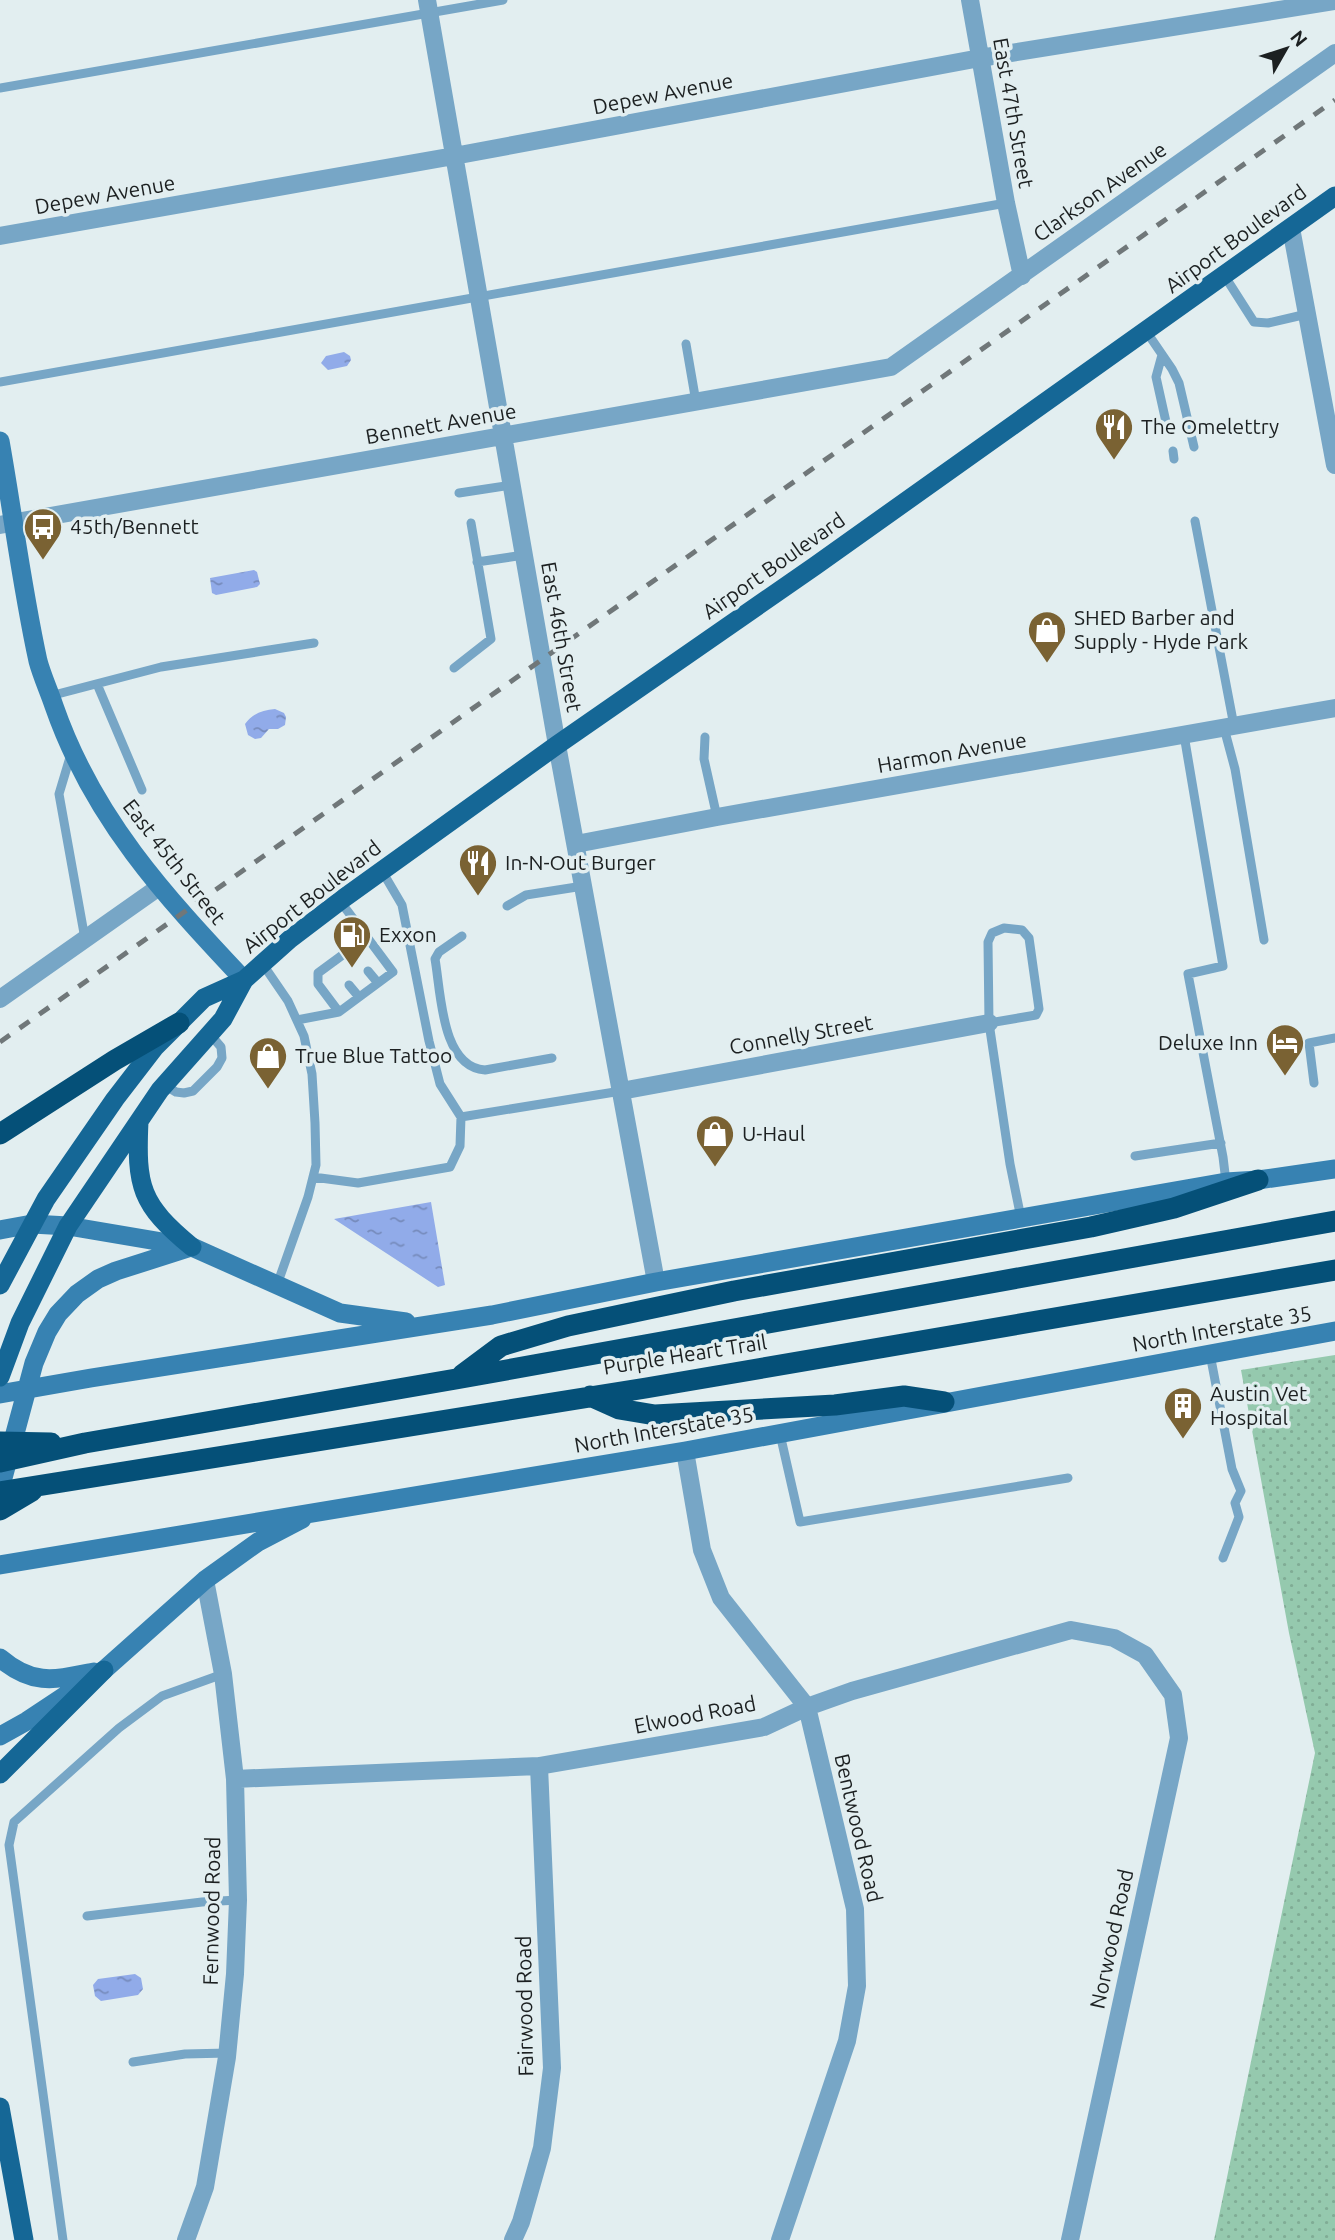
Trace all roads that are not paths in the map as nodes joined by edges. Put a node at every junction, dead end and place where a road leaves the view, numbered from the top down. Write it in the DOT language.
graph roads {
  1 [pos="503,0"];
  2 [pos="970,0"];
  3 [pos="1335,1"];
  4 [pos="428,6"];
  5 [pos="1335,53"];
  6 [pos="980,58"];
  7 [pos="0,88"];
  8 [pos="454,156"];
  9 [pos="1335,196"];
  10 [pos="1006,203"];
  11 [pos="1291,228"];
  12 [pos="0,236"];
  13 [pos="1224,275"];
  14 [pos="1022,276"];
  15 [pos="479,298"];
  16 [pos="1307,314"];
  17 [pos="1146,331"];
  18 [pos="686,344"];
  19 [pos="1162,355"];
  20 [pos="891,367"];
  21 [pos="0,382"];
  22 [pos="696,402"];
  23 [pos="1168,430"];
  24 [pos="503,436"];
  25 [pos="0,440"];
  26 [pos="1194,447"];
  27 [pos="1335,465"];
  28 [pos="512,485"];
  29 [pos="459,493"];
  30 [pos="1195,521"];
  31 [pos="471,523"];
  32 [pos="7,524"];
  33 [pos="524,555"];
  34 [pos="477,562"];
  35 [pos="314,643"];
  36 [pos="454,668"];
  37 [pos="97,684"];
  38 [pos="50,696"];
  39 [pos="1335,708"];
  40 [pos="1229,727"];
  41 [pos="1184,735"];
  42 [pos="705,737"];
  43 [pos="557,745"];
  44 [pos="72,750"];
  45 [pos="142,790"];
  46 [pos="717,817"];
  47 [pos="576,844"];
  48 [pos="382,871"];
  49 [pos="583,886"];
  50 [pos="159,887"];
  51 [pos="340,901"];
  52 [pos="507,906"];
  53 [pos="462,936"];
  54 [pos="367,937"];
  55 [pos="85,939"];
  56 [pos="1264,940"];
  57 [pos="262,963"];
  58 [pos="368,971"];
  59 [pos="244,980"];
  60 [pos="378,983"];
  61 [pos="349,985"];
  62 [pos="359,997"];
  63 [pos="0,999"];
  64 [pos="339,1012"];
  65 [pos="297,1020"];
  66 [pos="178,1023"];
  67 [pos="989,1023"];
  68 [pos="209,1034"];
  69 [pos="1335,1038"];
  70 [pos="552,1058"];
  71 [pos="1314,1083"];
  72 [pos="164,1085"];
  73 [pos="621,1091"];
  74 [pos="461,1117"];
  75 [pos="139,1118"];
  76 [pos="0,1135"];
  77 [pos="1221,1143"];
  78 [pos="1135,1156"];
  79 [pos="1335,1169"];
  80 [pos="313,1177"];
  81 [pos="1258,1180"];
  82 [pos="1226,1182"];
  83 [pos="1021,1218"];
  84 [pos="1335,1221"];
  85 [pos="32,1224"];
  86 [pos="68,1226"];
  87 [pos="0,1230"];
  88 [pos="192,1247"];
  89 [pos="1335,1270"];
  90 [pos="656,1282"];
  91 [pos="0,1285"];
  92 [pos="276,1285"];
  93 [pos="428,1326"];
  94 [pos="1335,1331"];
  95 [pos="1210,1354"];
  96 [pos="0,1377"];
  97 [pos="456,1379"];
  98 [pos="0,1394"];
  99 [pos="590,1395"];
  100 [pos="944,1402"];
  101 [pos="779,1434"];
  102 [pos="0,1442"];
  103 [pos="85,1443"];
  104 [pos="685,1451"];
  105 [pos="0,1462"];
  106 [pos="1068,1478"];
  107 [pos="52,1483"];
  108 [pos="0,1490"];
  109 [pos="0,1510"];
  110 [pos="319,1511"];
  111 [pos="1223,1558"];
  112 [pos="0,1565"];
  113 [pos="205,1580"];
  114 [pos="1145,1655"];
  115 [pos="0,1658"];
  116 [pos="104,1670"];
  117 [pos="223,1674"];
  118 [pos="807,1707"];
  119 [pos="0,1736"];
  120 [pos="539,1766"];
  121 [pos="0,1774"];
  122 [pos="236,1779"];
  123 [pos="239,1900"];
  124 [pos="87,1916"];
  125 [pos="228,2053"];
  126 [pos="133,2062"];
  127 [pos="0,2107"];
  128 [pos="24,2240"];
  129 [pos="63,2240"];
  130 [pos="186,2240"];
  131 [pos="513,2240"];
  132 [pos="780,2240"];
  133 [pos="1070,2240"];
  1 -- 4 [label="lane"];
  2 -- 6 [label="street, East 47th Street"];
  3 -- 6 [label="street, Depew Avenue"];
  4 -- 7 [label="lane"];
  4 -- 8 [label="street, East 46th Street"];
  5 -- 14 [label="street, Clarkson Avenue"];
  6 -- 8 [label="street, Depew Avenue"];
  6 -- 10 [label="street, East 47th Street"];
  8 -- 12 [label="street, Depew Avenue"];
  8 -- 15 [label="street, East 46th Street"];
  9 -- 11 [label="main road, Airport Boulevard"];
  10 -- 14 [label="street, East 47th Street"];
  10 -- 15 [label="lane"];
  11 -- 13 [label="main road, Airport Boulevard"];
  11 -- 16 [label="street"];
  13 -- 16 [label="lane"];
  13 -- 17 [label="main road, Airport Boulevard"];
  14 -- 20 [label="street, Clarkson Avenue"];
  15 -- 21 [label="lane"];
  15 -- 24 [label="street, East 46th Street"];
  16 -- 27 [label="street"];
  17 -- 19 [label="lane"];
  17 -- 43 [label="main road, Airport Boulevard"];
  18 -- 22 [label="lane"];
  19 -- 23 [label="lane"];
  19 -- 26 [label="lane"];
  20 -- 22 [label="street, Bennett Avenue"];
  22 -- 24 [label="street, Bennett Avenue"];
  24 -- 28 [label="street, East 46th Street"];
  24 -- 32 [label="street, Bennett Avenue"];
  25 -- 32 [label="main road, East 45th Street"];
  28 -- 29 [label="lane"];
  28 -- 33 [label="street, East 46th Street"];
  30 -- 40 [label="lane"];
  31 -- 34 [label="lane"];
  32 -- 38 [label="main road, East 45th Street"];
  33 -- 34 [label="lane"];
  33 -- 43 [label="street, East 46th Street"];
  34 -- 36 [label="lane"];
  35 -- 37 [label="lane"];
  37 -- 38 [label="lane"];
  37 -- 45 [label="lane"];
  38 -- 44 [label="main road, East 45th Street"];
  39 -- 40 [label="street, Harmon Avenue"];
  40 -- 41 [label="street, Harmon Avenue"];
  40 -- 56 [label="lane"];
  41 -- 46 [label="street, Harmon Avenue"];
  41 -- 77 [label="lane"];
  42 -- 46 [label="lane"];
  43 -- 47 [label="street, East 46th Street"];
  43 -- 48 [label="main road, Airport Boulevard"];
  44 -- 50 [label="main road, East 45th Street"];
  44 -- 55 [label="lane"];
  46 -- 47 [label="street, Harmon Avenue"];
  47 -- 49 [label="street, East 46th Street"];
  48 -- 51 [label="main road, Airport Boulevard"];
  48 -- 74 [label="lane"];
  49 -- 52 [label="lane"];
  49 -- 73 [label="street, East 46th Street"];
  50 -- 55 [label="street"];
  50 -- 59 [label="main road, East 45th Street"];
  51 -- 54 [label="lane"];
  51 -- 57 [label="main road, Airport Boulevard"];
  53 -- 70 [label="lane"];
  54 -- 60 [label="lane"];
  54 -- 64 [label="lane"];
  55 -- 63 [label="street"];
  57 -- 59 [label="main road, Airport Boulevard"];
  57 -- 65 [label="lane"];
  58 -- 60 [label="lane"];
  59 -- 66 [label="main road, Airport Boulevard"];
  59 -- 68 [label="main road, Airport Boulevard"];
  60 -- 62 [label="lane"];
  61 -- 62 [label="lane"];
  62 -- 64 [label="lane"];
  64 -- 65 [label="lane"];
  65 -- 80 [label="lane"];
  66 -- 76 [label="highway"];
  66 -- 85 [label="main road, Airport Boulevard"];
  67 -- 67 [label="lane"];
  67 -- 73 [label="street, Connelly Street"];
  67 -- 83 [label="lane"];
  68 -- 72 [label="main road, Airport Boulevard"];
  68 -- 72 [label="lane"];
  69 -- 71 [label="lane"];
  72 -- 75 [label="main road, Airport Boulevard"];
  73 -- 74 [label="lane"];
  73 -- 90 [label="street, East 46th Street"];
  74 -- 80 [label="lane"];
  75 -- 86 [label="main road, Airport Boulevard"];
  75 -- 88 [label="main road"];
  77 -- 78 [label="lane"];
  77 -- 82 [label="lane"];
  79 -- 81 [label="main road"];
  80 -- 92 [label="lane"];
  81 -- 82 [label="main road"];
  81 -- 97 [label="highway"];
  82 -- 83 [label="main road"];
  83 -- 90 [label="main road"];
  84 -- 97 [label="highway, Purple Heart Trail"];
  85 -- 86 [label="main road"];
  85 -- 87 [label="main road"];
  85 -- 91 [label="main road, Airport Boulevard"];
  86 -- 88 [label="main road"];
  86 -- 96 [label="main road, Airport Boulevard"];
  88 -- 92 [label="main road"];
  88 -- 108 [label="main road"];
  89 -- 99 [label="highway, Purple Heart Trail"];
  90 -- 93 [label="main road"];
  92 -- 93 [label="main road"];
  93 -- 98 [label="main road"];
  94 -- 95 [label="main road, North Interstate 35"];
  95 -- 100 [label="main road, North Interstate 35"];
  95 -- 111 [label="lane"];
  97 -- 103 [label="highway, Purple Heart Trail"];
  99 -- 100 [label="highway"];
  99 -- 107 [label="highway, Purple Heart Trail"];
  100 -- 101 [label="main road, North Interstate 35"];
  101 -- 104 [label="main road, North Interstate 35"];
  101 -- 106 [label="lane"];
  102 -- 103 [label="highway, Purple Heart Trail"];
  103 -- 105 [label="highway, Purple Heart Trail"];
  104 -- 110 [label="main road, North Interstate 35"];
  104 -- 118 [label="street, Bentwood Road"];
  107 -- 108 [label="highway, Purple Heart Trail"];
  107 -- 109 [label="highway, Purple Heart Trail"];
  110 -- 112 [label="main road, North Interstate 35"];
  110 -- 113 [label="main road"];
  113 -- 116 [label="main road"];
  113 -- 117 [label="street, Fernwood Road"];
  114 -- 118 [label="street, Elwood Road"];
  114 -- 133 [label="street, Norwood Road"];
  115 -- 116 [label="main road"];
  116 -- 119 [label="main road"];
  116 -- 121 [label="main road"];
  117 -- 122 [label="street, Fernwood Road"];
  117 -- 129 [label="lane"];
  118 -- 120 [label="street, Elwood Road"];
  118 -- 132 [label="street, Bentwood Road"];
  120 -- 122 [label="street, Elwood Road"];
  120 -- 131 [label="street, Fairwood Road"];
  122 -- 123 [label="street, Fernwood Road"];
  123 -- 124 [label="lane"];
  123 -- 125 [label="street, Fernwood Road"];
  125 -- 126 [label="lane"];
  125 -- 130 [label="street, Fernwood Road"];
  127 -- 128 [label="main road"];
}
